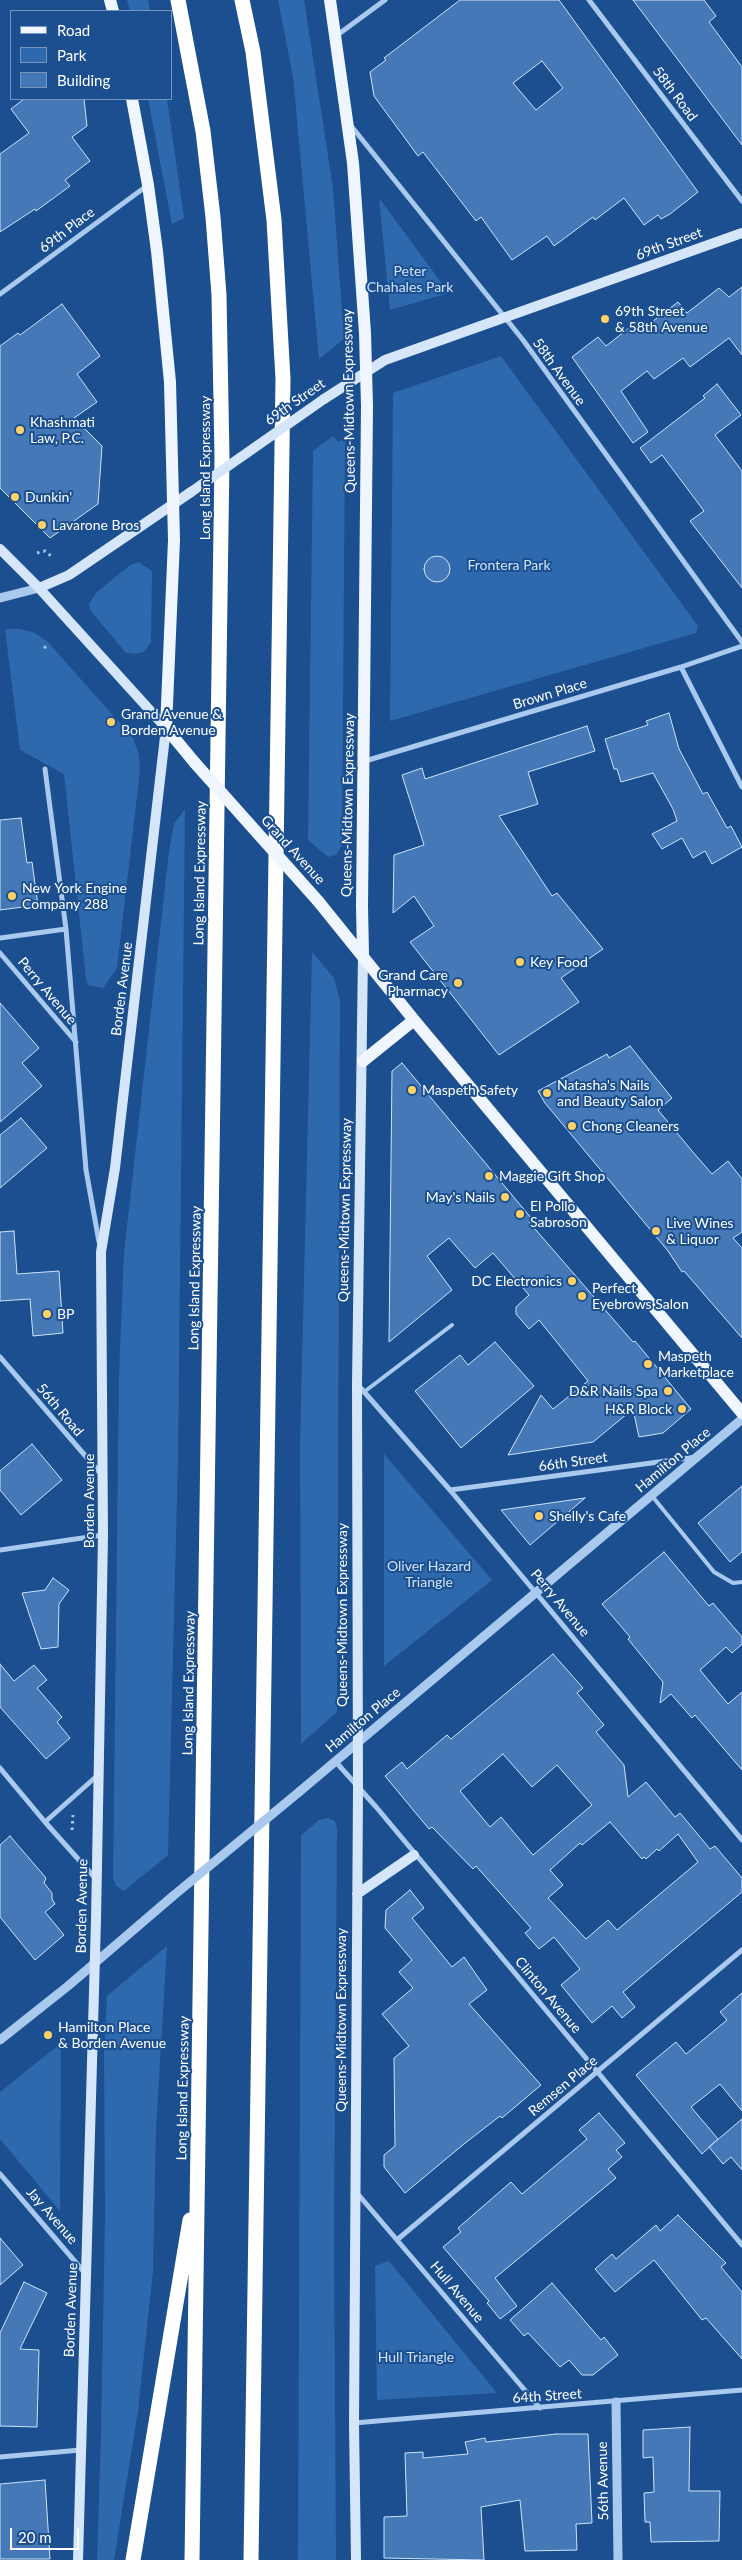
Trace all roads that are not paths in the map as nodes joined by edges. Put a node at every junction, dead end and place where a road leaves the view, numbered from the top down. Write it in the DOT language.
graph roads {
  1 [pos="178,0"];
  2 [pos="242,0"];
  3 [pos="330,0"];
  4 [pos="385,0"];
  5 [pos="589,0"];
  6 [pos="336,36"];
  7 [pos="132,100"];
  8 [pos="348,122"];
  9 [pos="148,185"];
  10 [pos="742,201"];
  11 [pos="742,233"];
  12 [pos="0,294"];
  13 [pos="504,317"];
  14 [pos="366,371"];
  15 [pos="175,502"];
  16 [pos="0,549"];
  17 [pos="39,588"];
  18 [pos="0,598"];
  19 [pos="742,644"];
  20 [pos="681,667"];
  21 [pos="166,728"];
  22 [pos="364,761"];
  23 [pos="45,769"];
  24 [pos="742,788"];
  25 [pos="66,929"];
  26 [pos="0,938"];
  27 [pos="0,953"];
  28 [pos="363,954"];
  29 [pos="414,1020"];
  30 [pos="76,1043"];
  31 [pos="363,1061"];
  32 [pos="101,1252"];
  33 [pos="452,1325"];
  34 [pos="0,1357"];
  35 [pos="361,1388"];
  36 [pos="742,1413"];
  37 [pos="742,1419"];
  38 [pos="699,1456"];
  39 [pos="104,1477"];
  40 [pos="450,1490"];
  41 [pos="652,1496"];
  42 [pos="103,1535"];
  43 [pos="0,1550"];
  44 [pos="742,1582"];
  45 [pos="537,1593"];
  46 [pos="358,1741"];
  47 [pos="335,1761"];
  48 [pos="0,1768"];
  49 [pos="98,1775"];
  50 [pos="358,1788"];
  51 [pos="45,1822"];
  52 [pos="742,1840"];
  53 [pos="414,1855"];
  54 [pos="97,1880"];
  55 [pos="357,1894"];
  56 [pos="742,1950"];
  57 [pos="95,1962"];
  58 [pos="0,2040"];
  59 [pos="598,2071"];
  60 [pos="198,2172"];
  61 [pos="0,2174"];
  62 [pos="355,2191"];
  63 [pos="398,2239"];
  64 [pos="742,2245"];
  65 [pos="86,2274"];
  66 [pos="742,2390"];
  67 [pos="616,2402"];
  68 [pos="540,2408"];
  69 [pos="354,2423"];
  70 [pos="81,2450"];
  71 [pos="0,2457"];
  72 [pos="78,2560"];
  73 [pos="133,2560"];
  74 [pos="192,2560"];
  75 [pos="251,2560"];
  76 [pos="356,2560"];
  77 [pos="618,2560"];
  1 -- 60 [label="highway, Long Island Expressway"];
  2 -- 75 [label="highway"];
  3 -- 6 [label="main road, Queens-Midtown Expressway"];
  4 -- 6 [label="street"];
  5 -- 10 [label="street, 58th Road"];
  6 -- 8 [label="main road, Queens-Midtown Expressway"];
  7 -- 9 [label="main road"];
  8 -- 13 [label="street, 58th Avenue"];
  8 -- 14 [label="main road, Queens-Midtown Expressway"];
  9 -- 12 [label="street, 69th Place"];
  9 -- 15 [label="main road"];
  11 -- 13 [label="main road, 69th Street"];
  13 -- 14 [label="main road, 69th Street"];
  13 -- 19 [label="street, 58th Avenue"];
  14 -- 15 [label="main road, 69th Street, bridge"];
  14 -- 22 [label="main road, Queens-Midtown Expressway"];
  15 -- 17 [label="main road, 69th Street"];
  15 -- 21 [label="main road"];
  16 -- 17 [label="main road, Grand Avenue"];
  17 -- 18 [label="street, 69th Street"];
  17 -- 21 [label="main road, Grand Avenue"];
  19 -- 20 [label="street, Brown Place"];
  20 -- 22 [label="street, Brown Place"];
  20 -- 24 [label="street"];
  21 -- 28 [label="main road, Grand Avenue, bridge"];
  21 -- 32 [label="main road, Borden Avenue"];
  22 -- 28 [label="main road, Queens-Midtown Expressway"];
  23 -- 25 [label="street, Borden Avenue"];
  25 -- 26 [label="street"];
  25 -- 30 [label="street, Borden Avenue"];
  27 -- 30 [label="street, Perry Avenue"];
  28 -- 29 [label="main road, Grand Avenue"];
  28 -- 31 [label="main road, Queens-Midtown Expressway"];
  29 -- 31 [label="main road"];
  29 -- 36 [label="main road, Grand Avenue"];
  30 -- 32 [label="street, Borden Avenue"];
  31 -- 35 [label="main road, Queens-Midtown Expressway"];
  32 -- 39 [label="main road, Borden Avenue"];
  33 -- 35 [label="lane"];
  34 -- 39 [label="street, 56th Road"];
  35 -- 40 [label="street, Perry Avenue"];
  35 -- 46 [label="main road, Queens-Midtown Expressway"];
  37 -- 38 [label="street, Hamilton Place"];
  38 -- 40 [label="street, 66th Street"];
  38 -- 41 [label="street, Hamilton Place"];
  39 -- 42 [label="main road, Borden Avenue"];
  40 -- 45 [label="street, Perry Avenue"];
  41 -- 44 [label="lane"];
  41 -- 45 [label="street, Hamilton Place"];
  42 -- 43 [label="street"];
  42 -- 49 [label="main road, Borden Avenue"];
  45 -- 46 [label="street, Hamilton Place"];
  45 -- 52 [label="street, Perry Avenue"];
  46 -- 47 [label="street, Hamilton Place"];
  46 -- 50 [label="main road, Queens-Midtown Expressway"];
  47 -- 50 [label="street, Clinton Avenue"];
  47 -- 57 [label="street, Hamilton Place, bridge"];
  48 -- 51 [label="street"];
  49 -- 51 [label="street"];
  49 -- 54 [label="main road, Borden Avenue"];
  50 -- 53 [label="street, Clinton Avenue"];
  50 -- 55 [label="main road, Queens-Midtown Expressway"];
  51 -- 54 [label="street"];
  53 -- 55 [label="main road"];
  53 -- 59 [label="street, Clinton Avenue"];
  54 -- 57 [label="main road, Borden Avenue"];
  55 -- 62 [label="main road, Queens-Midtown Expressway"];
  56 -- 59 [label="street, Remsen Place"];
  57 -- 58 [label="street, Hamilton Place"];
  57 -- 65 [label="main road, Borden Avenue"];
  59 -- 63 [label="street, Remsen Place"];
  59 -- 64 [label="street, Clinton Avenue"];
  60 -- 73 [label="highway"];
  60 -- 74 [label="highway, Long Island Expressway"];
  61 -- 65 [label="street, Jay Avenue"];
  62 -- 63 [label="street, Hull Avenue"];
  62 -- 69 [label="main road, Queens-Midtown Expressway"];
  63 -- 68 [label="street, Hull Avenue"];
  65 -- 70 [label="main road, Borden Avenue"];
  66 -- 67 [label="street, 64th Street"];
  67 -- 68 [label="street, 64th Street"];
  67 -- 77 [label="street, 56th Avenue"];
  68 -- 69 [label="street, 64th Street"];
  69 -- 76 [label="main road"];
  70 -- 71 [label="street"];
  70 -- 72 [label="main road, Borden Avenue"];
}
